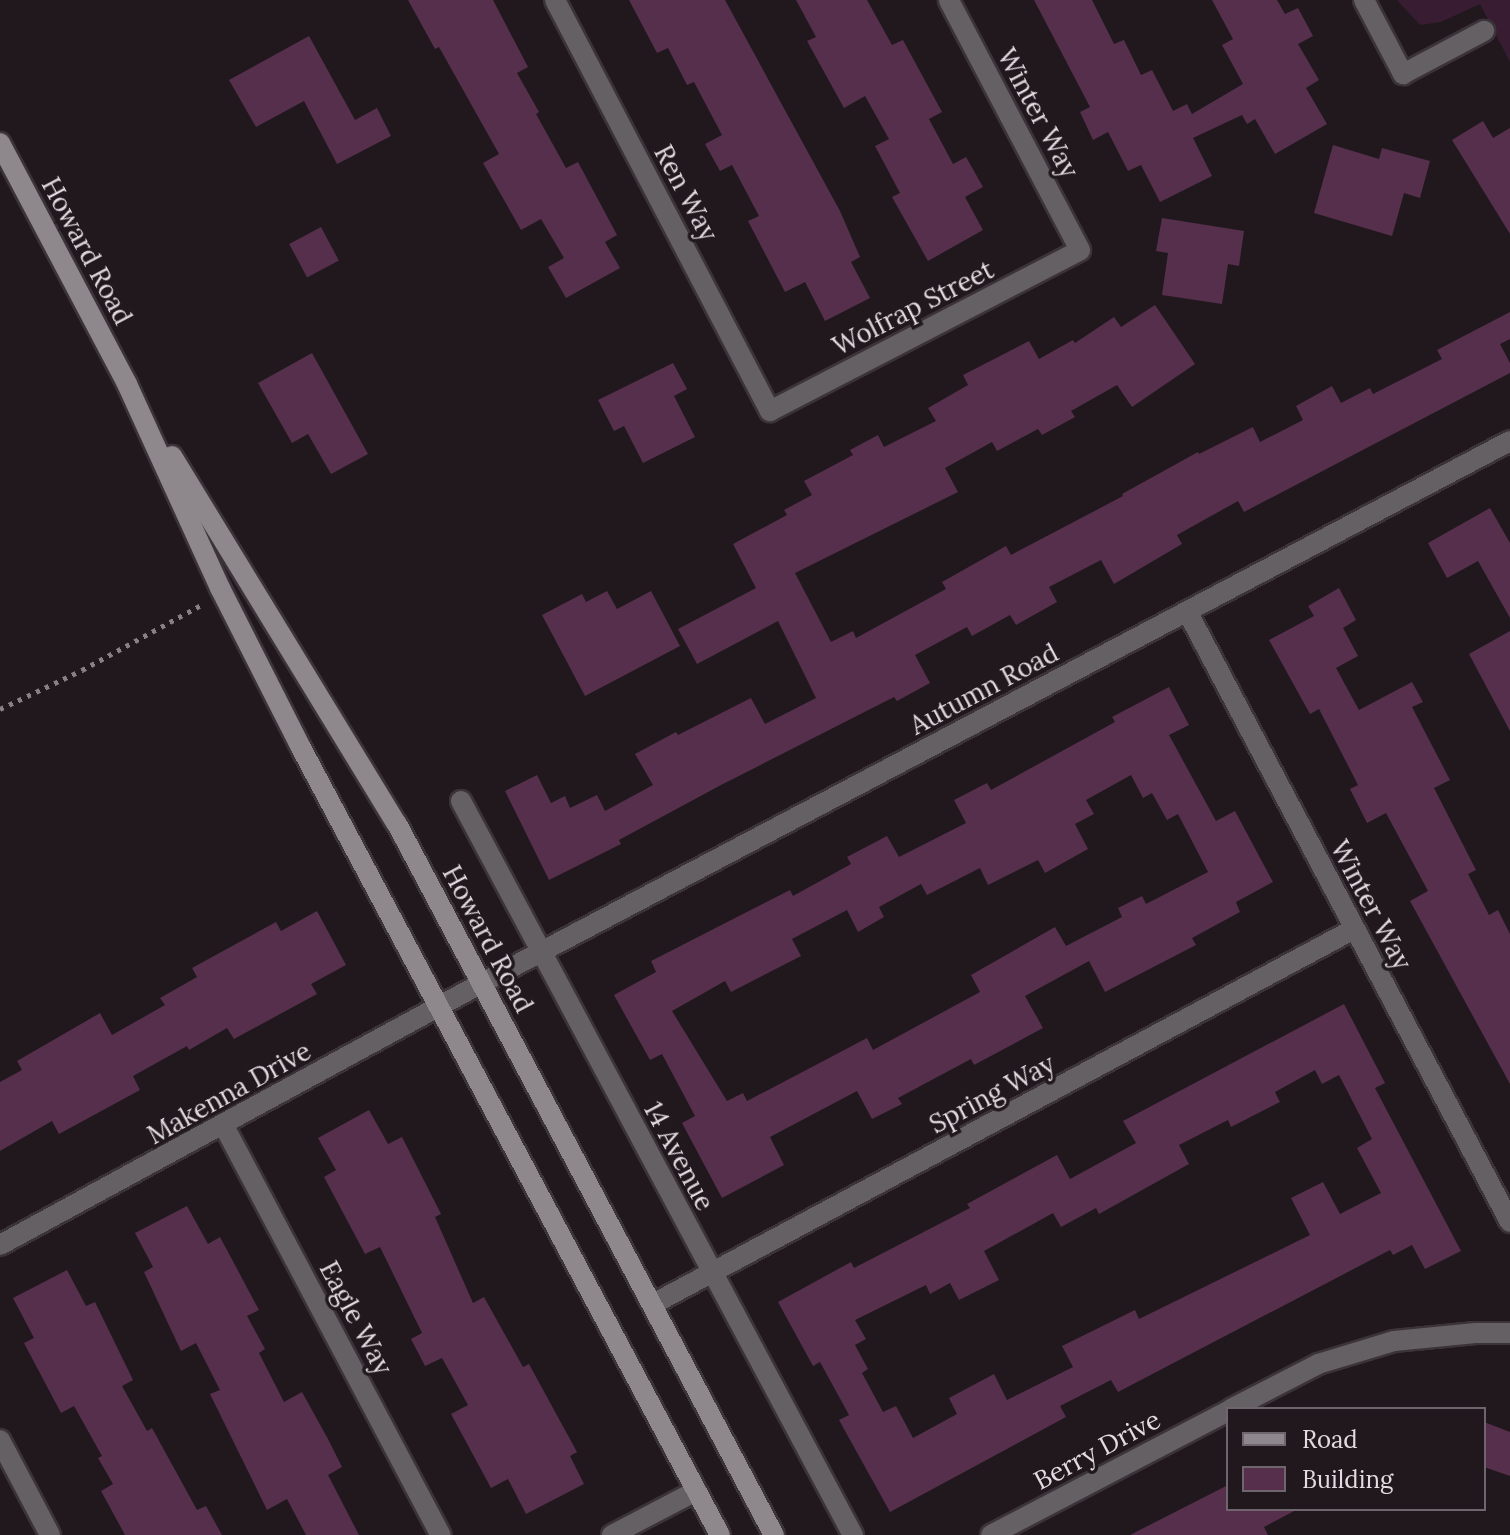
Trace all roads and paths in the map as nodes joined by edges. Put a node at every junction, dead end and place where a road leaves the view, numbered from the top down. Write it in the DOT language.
graph roads {
  1 [pos="555,0"];
  2 [pos="949,0"];
  3 [pos="1364,0"];
  4 [pos="1484,31"];
  5 [pos="0,143"];
  6 [pos="1080,250"];
  7 [pos="127,384"];
  8 [pos="770,411"];
  9 [pos="1510,441"];
  10 [pos="220,588"];
  11 [pos="1187,611"];
  12 [pos="0,709"];
  13 [pos="461,801"];
  14 [pos="1354,929"];
  15 [pos="541,952"];
  16 [pos="482,983"];
  17 [pos="437,1008"];
  18 [pos="224,1126"];
  19 [pos="1510,1222"];
  20 [pos="0,1245"];
  21 [pos="713,1273"];
  22 [pos="653,1304"];
  23 [pos="1510,1333"];
  24 [pos="1236,1407"];
  25 [pos="1226,1412"];
  26 [pos="0,1440"];
  27 [pos="696,1491"];
  28 [pos="50,1535"];
  29 [pos="441,1535"];
  30 [pos="612,1535"];
  31 [pos="720,1535"];
  32 [pos="774,1535"];
  33 [pos="853,1535"];
  34 [pos="991,1535"];
  1 -- 8 [label="street, Ren Way"];
  2 -- 6 [label="street, Winter Way"];
  3 -- 4 [label="street"];
  5 -- 7 [label="main road, Howard Road"];
  6 -- 8 [label="street, Wolfrap Street"];
  7 -- 10 [label="main road, Howard Road"];
  7 -- 16 [label="main road, Howard Road"];
  9 -- 11 [label="street, Autumn Road"];
  10 -- 12 [label="path"];
  10 -- 17 [label="main road, Howard Road"];
  11 -- 14 [label="street, Winter Way"];
  11 -- 15 [label="street, Autumn Road"];
  13 -- 15 [label="street, 14 Avenue"];
  14 -- 19 [label="street, Winter Way"];
  14 -- 21 [label="street, Spring Way"];
  15 -- 16 [label="street, Autumn Road"];
  15 -- 21 [label="street, 14 Avenue"];
  16 -- 17 [label="street, Makenna Drive"];
  16 -- 22 [label="main road, Howard Road"];
  17 -- 18 [label="street, Makenna Drive"];
  17 -- 27 [label="main road, Howard Road"];
  18 -- 20 [label="street, Makenna Drive"];
  18 -- 29 [label="street, Eagle Way"];
  21 -- 22 [label="street, Spring Way"];
  21 -- 33 [label="street, 14 Avenue"];
  22 -- 32 [label="main road, Howard Road"];
  23 -- 24 [label="street, Berry Drive"];
  25 -- 34 [label="street, Berry Drive"];
  26 -- 28 [label="street"];
  27 -- 30 [label="street"];
  27 -- 31 [label="main road, Howard Road"];
}
